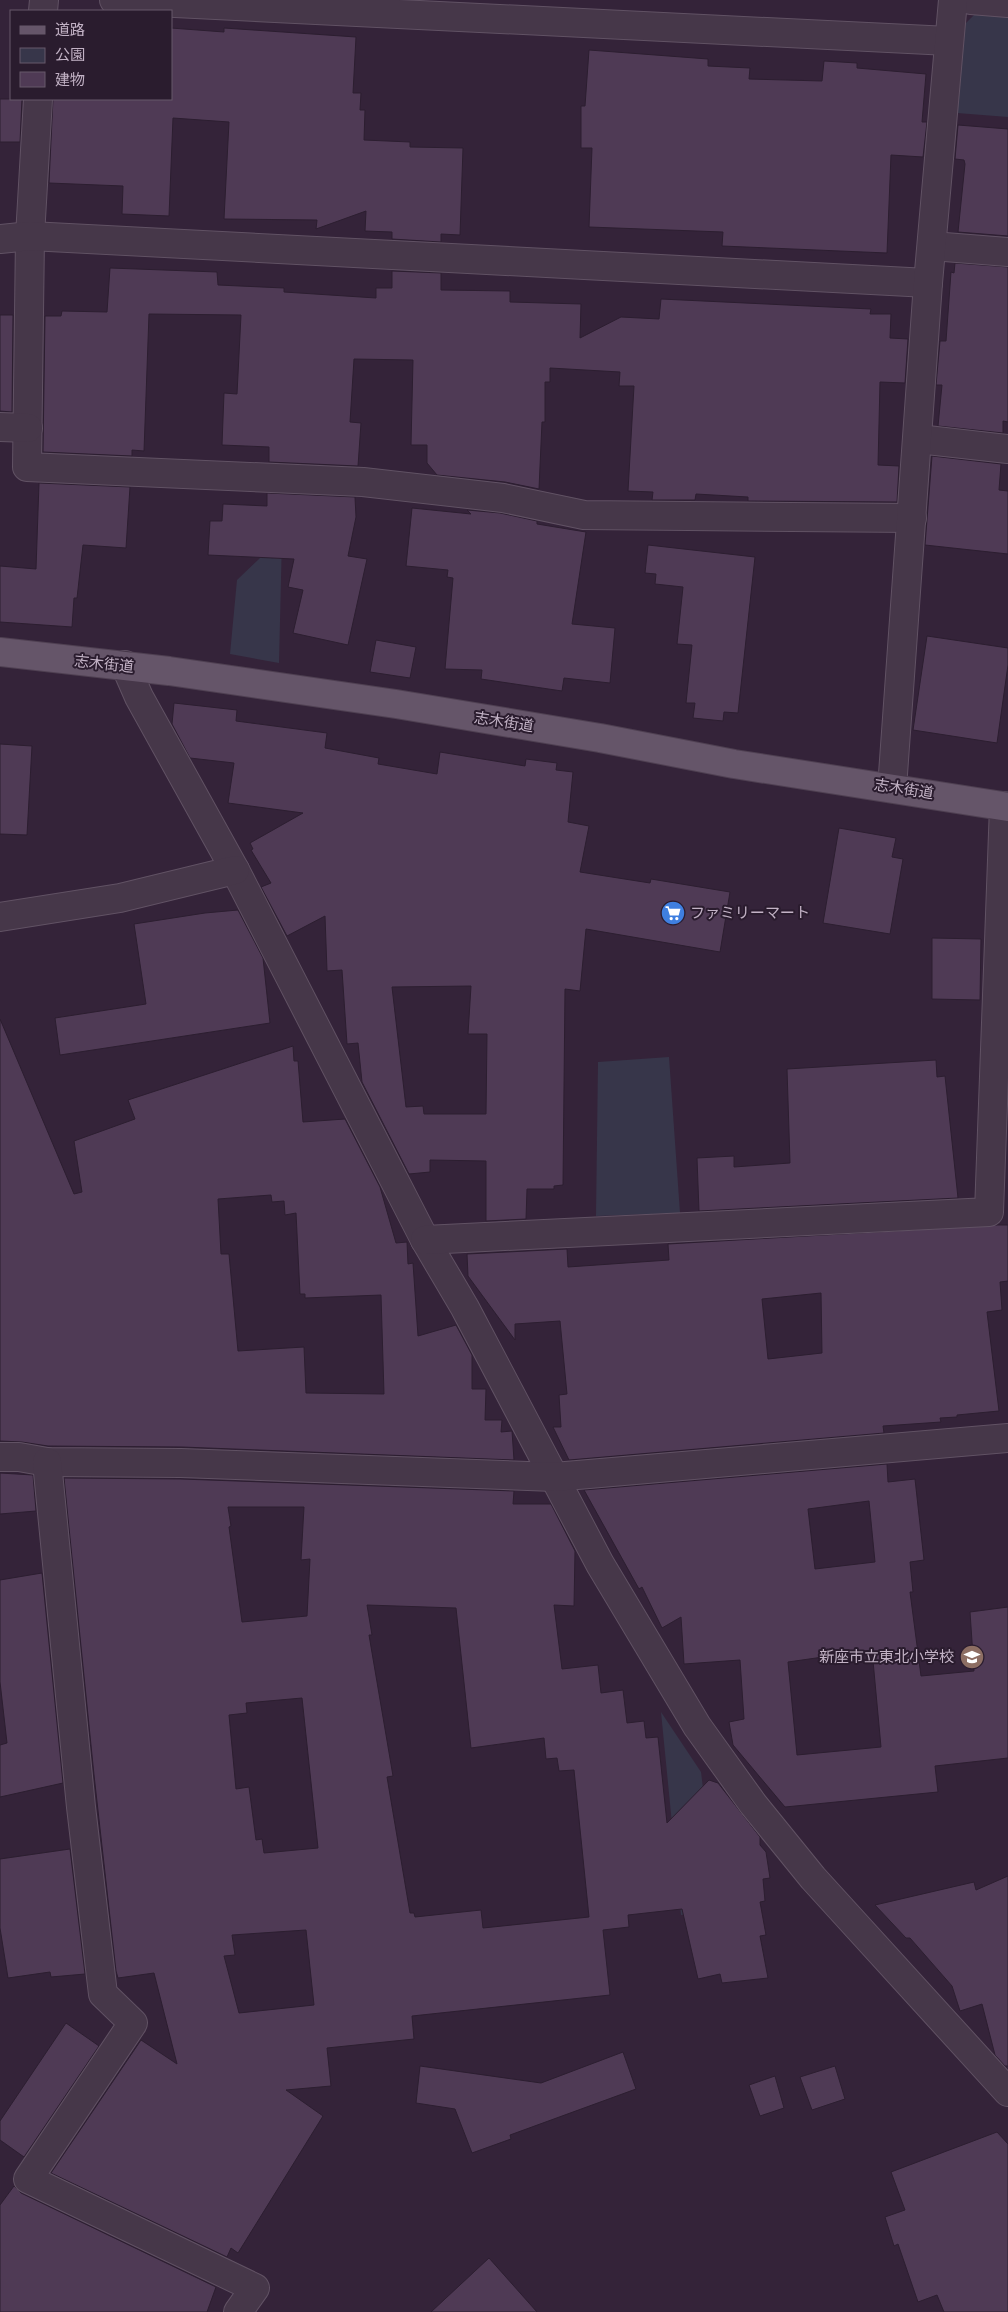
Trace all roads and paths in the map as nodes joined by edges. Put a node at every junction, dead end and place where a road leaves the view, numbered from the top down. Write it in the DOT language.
graph roads {
  1 [pos="114,0"];
  2 [pos="953,0"];
  3 [pos="971,0"];
  4 [pos="1008,3"];
  5 [pos="551,10"];
  6 [pos="949,41"];
  7 [pos="38,100"];
  8 [pos="30,236"];
  9 [pos="0,239"];
  10 [pos="932,246"];
  11 [pos="1008,252"];
  12 [pos="928,282"];
  13 [pos="0,427"];
  14 [pos="28,428"];
  15 [pos="918,440"];
  16 [pos="1008,449"];
  17 [pos="912,518"];
  18 [pos="0,652"];
  19 [pos="125,666"];
  20 [pos="892,788"];
  21 [pos="1006,806"];
  22 [pos="235,870"];
  23 [pos="0,916"];
  24 [pos="425,1240"];
  25 [pos="1008,1438"];
  26 [pos="0,1457"];
  27 [pos="47,1462"];
  28 [pos="554,1477"];
  29 [pos="1008,2092"];
  30 [pos="238,2312"];
  1 -- 5 [label="street"];
  2 -- 6 [label="street"];
  3 -- 4 [label="street"];
  5 -- 6 [label="street"];
  6 -- 10 [label="street"];
  7 -- 8 [label="street"];
  8 -- 9 [label="street"];
  8 -- 12 [label="street"];
  8 -- 14 [label="street"];
  10 -- 11 [label="street"];
  10 -- 12 [label="street"];
  12 -- 15 [label="street"];
  13 -- 14 [label="street"];
  14 -- 17 [label="street"];
  15 -- 16 [label="street"];
  15 -- 17 [label="street"];
  17 -- 20 [label="street"];
  18 -- 19 [label="main road, 志木街道"];
  19 -- 20 [label="main road, 志木街道"];
  19 -- 22 [label="street"];
  20 -- 21 [label="main road, 志木街道"];
  21 -- 24 [label="street"];
  22 -- 23 [label="street"];
  22 -- 24 [label="street"];
  24 -- 28 [label="street"];
  25 -- 28 [label="street"];
  26 -- 27 [label="street"];
  27 -- 28 [label="street"];
  27 -- 30 [label="street"];
  28 -- 29 [label="street"];
}
